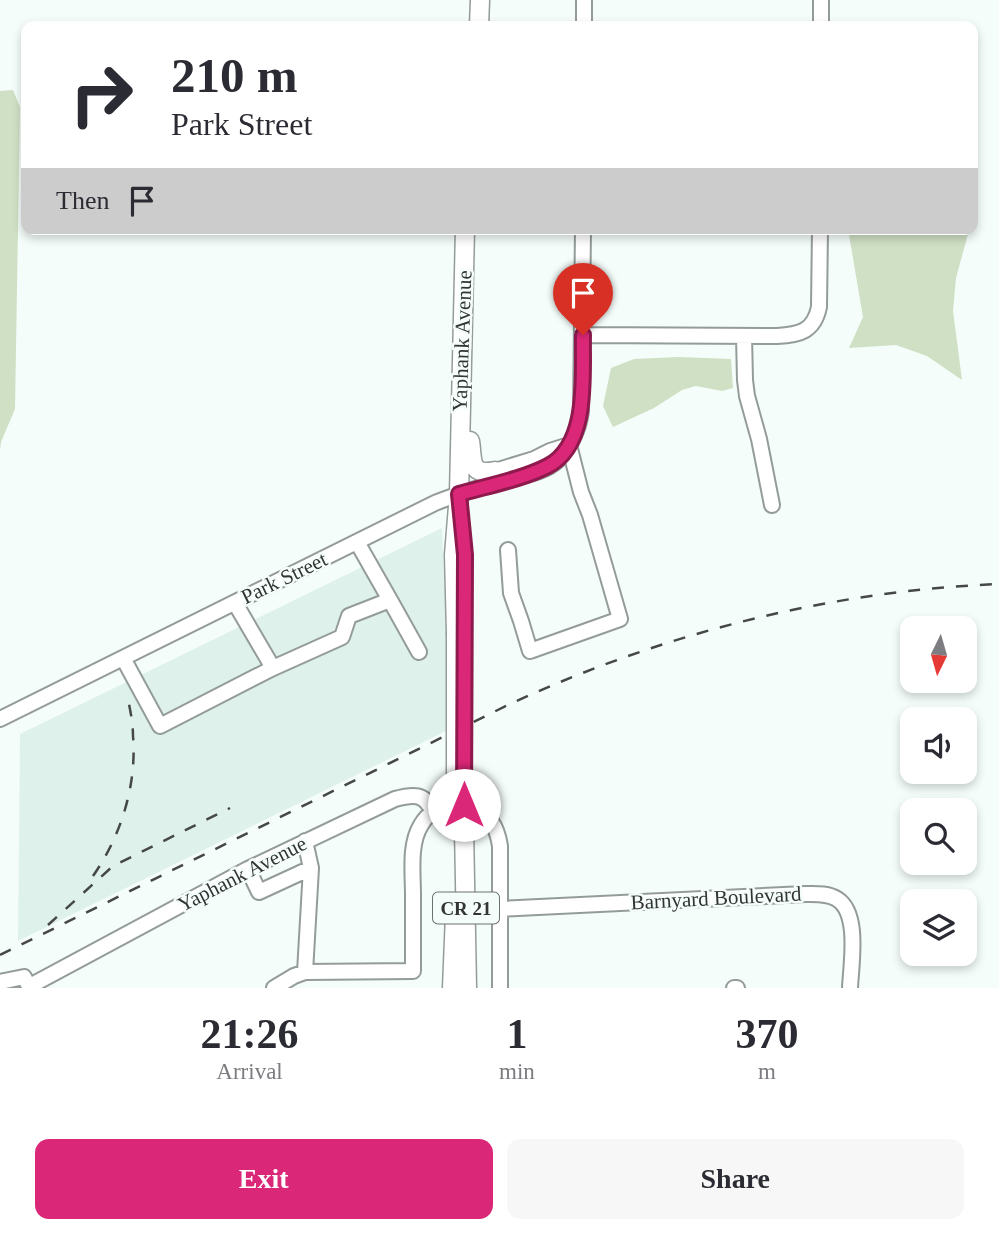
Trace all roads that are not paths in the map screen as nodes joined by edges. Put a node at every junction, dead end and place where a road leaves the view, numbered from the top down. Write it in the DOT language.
graph roads {
  1 [pos="468,0"];
  2 [pos="480,0"];
  3 [pos="584,0"];
  4 [pos="821,0"];
  5 [pos="467,21"];
  6 [pos="479,21"];
  7 [pos="584,21"];
  8 [pos="821,21"];
  9 [pos="465,235"];
  10 [pos="583,235"];
  11 [pos="820,235"];
  12 [pos="583,335"];
  13 [pos="744,336"];
  14 [pos="460,395"];
  15 [pos="569,445"];
  16 [pos="495,471"];
  17 [pos="459,494"];
  18 [pos="772,506"];
  19 [pos="357,542"];
  20 [pos="508,550"];
  21 [pos="390,600"];
  22 [pos="235,603"];
  23 [pos="419,652"];
  24 [pos="123,658"];
  25 [pos="273,668"];
  26 [pos="0,719"];
  27 [pos="432,811"];
  28 [pos="460,828"];
  29 [pos="305,841"];
  30 [pos="311,868"];
  31 [pos="248,869"];
  32 [pos="500,909"];
  33 [pos="305,972"];
  34 [pos="0,982"];
  35 [pos="30,987"];
  36 [pos="274,988"];
  37 [pos="452,988"];
  38 [pos="467,988"];
  39 [pos="500,988"];
  40 [pos="850,988"];
  1 -- 5 [label="main road"];
  2 -- 6 [label="main road"];
  3 -- 7 [label="street"];
  4 -- 8 [label="street"];
  9 -- 14 [label="main road, Yaphank Avenue / CR 21"];
  10 -- 12 [label="street, Park Street"];
  11 -- 13 [label="street"];
  12 -- 13 [label="street"];
  12 -- 15 [label="street, Park Street"];
  13 -- 18 [label="street"];
  14 -- 16 [label="main road"];
  14 -- 17 [label="main road, Yaphank Avenue / CR 21"];
  15 -- 16 [label="street"];
  15 -- 17 [label="street, Park Street"];
  15 -- 20 [label="street"];
  17 -- 19 [label="street, Park Street"];
  17 -- 28 [label="main road, Yaphank Avenue / CR 21"];
  19 -- 21 [label="street"];
  19 -- 22 [label="street, Park Street"];
  21 -- 23 [label="street"];
  21 -- 25 [label="street"];
  22 -- 24 [label="street, Park Street"];
  22 -- 25 [label="street"];
  24 -- 25 [label="street"];
  24 -- 26 [label="street, Park Street"];
  27 -- 29 [label="street, Yaphank Avenue"];
  27 -- 32 [label="street"];
  27 -- 33 [label="street"];
  28 -- 37 [label="main road, Yaphank Avenue / CR 21"];
  28 -- 38 [label="main road, Yaphank Avenue / CR 21"];
  29 -- 30 [label="street"];
  29 -- 31 [label="street, Yaphank Avenue"];
  30 -- 31 [label="street"];
  30 -- 33 [label="street"];
  31 -- 35 [label="street, Yaphank Avenue"];
  32 -- 39 [label="street"];
  32 -- 40 [label="street, Barnyard Boulevard"];
  33 -- 36 [label="street"];
  34 -- 35 [label="street"];
}
